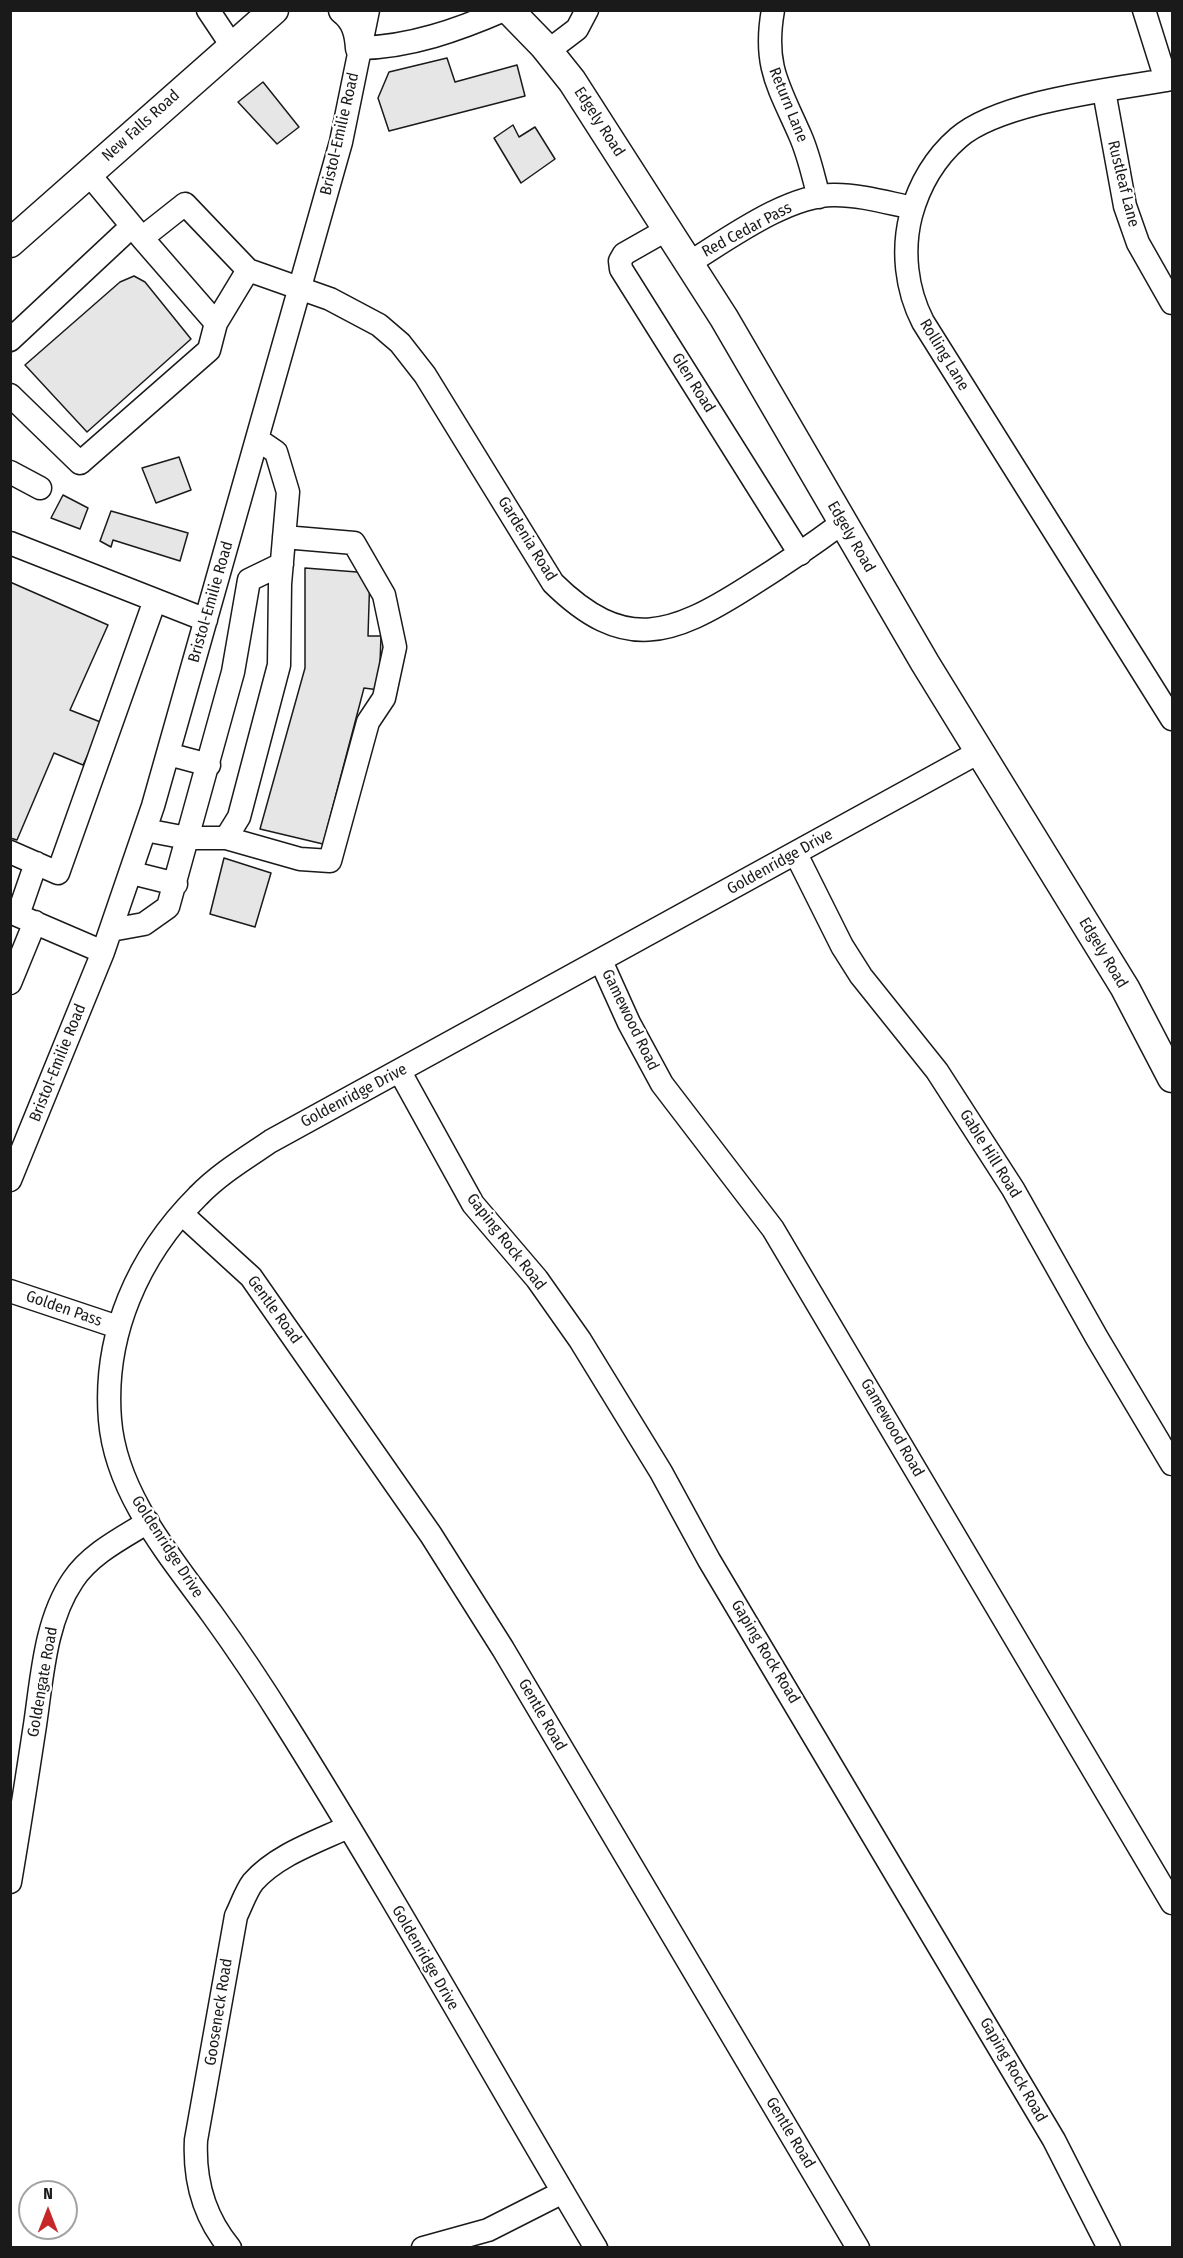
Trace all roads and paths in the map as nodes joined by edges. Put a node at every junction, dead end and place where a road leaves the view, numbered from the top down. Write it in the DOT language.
graph roads {
  1 [pos="208,10"];
  2 [pos="274,10"];
  3 [pos="343,10"];
  4 [pos="368,10"];
  5 [pos="504,10"];
  6 [pos="509,10"];
  7 [pos="587,10"];
  8 [pos="773,10"];
  9 [pos="1144,10"];
  10 [pos="232,46"];
  11 [pos="360,48"];
  12 [pos="548,51"];
  13 [pos="1169,80"];
  14 [pos="1104,91"];
  15 [pos="88,173"];
  16 [pos="819,197"];
  17 [pos="913,208"];
  18 [pos="668,229"];
  19 [pos="137,232"];
  20 [pos="10,243"];
  21 [pos="689,263"];
  22 [pos="248,270"];
  23 [pos="300,287"];
  24 [pos="1173,303"];
  25 [pos="216,323"];
  26 [pos="10,340"];
  27 [pos="10,396"];
  28 [pos="257,439"];
  29 [pos="10,472"];
  30 [pos="40,488"];
  31 [pos="842,523"];
  32 [pos="284,537"];
  33 [pos="10,543"];
  34 [pos="800,554"];
  35 [pos="282,564"];
  36 [pos="155,600"];
  37 [pos="206,620"];
  38 [pos="1173,719"];
  39 [pos="979,752"];
  40 [pos="168,754"];
  41 [pos="209,765"];
  42 [pos="145,830"];
  43 [pos="187,838"];
  44 [pos="226,838"];
  45 [pos="10,852"];
  46 [pos="796,854"];
  47 [pos="36,863"];
  48 [pos="132,873"];
  49 [pos="176,884"];
  50 [pos="21,916"];
  51 [pos="111,930"];
  52 [pos="103,952"];
  53 [pos="601,961"];
  54 [pos="10,983"];
  55 [pos="400,1072"];
  56 [pos="1173,1078"];
  57 [pos="10,1180"];
  58 [pos="182,1214"];
  59 [pos="10,1291"];
  60 [pos="118,1327"];
  61 [pos="1173,1464"];
  62 [pos="148,1522"];
  63 [pos="348,1827"];
  64 [pos="10,1882"];
  65 [pos="1173,1903"];
  66 [pos="563,2192"];
  67 [pos="230,2247"];
  68 [pos="423,2247"];
  69 [pos="596,2247"];
  70 [pos="858,2247"];
  71 [pos="1109,2247"];
  1 -- 10 [label="street"];
  2 -- 10 [label="main road, New Falls Road"];
  3 -- 11 [label="main road"];
  4 -- 11 [label="street, Bristol-Emilie Road"];
  5 -- 11 [label="street"];
  6 -- 12 [label="main road, Edgely Road"];
  7 -- 12 [label="street"];
  8 -- 16 [label="street, Return Lane"];
  9 -- 13 [label="street"];
  10 -- 15 [label="main road, New Falls Road"];
  11 -- 23 [label="street, Bristol-Emilie Road"];
  12 -- 18 [label="main road, Edgely Road"];
  13 -- 14 [label="street, Rolling Lane"];
  14 -- 17 [label="street, Rolling Lane"];
  14 -- 24 [label="street, Rustleaf Lane"];
  15 -- 19 [label="street"];
  15 -- 20 [label="main road, New Falls Road"];
  16 -- 17 [label="street, Red Cedar Pass"];
  16 -- 21 [label="street, Red Cedar Pass"];
  17 -- 38 [label="street, Rolling Lane"];
  18 -- 21 [label="main road, Edgely Road"];
  18 -- 34 [label="street, Glen Road"];
  19 -- 22 [label="street"];
  19 -- 25 [label="street"];
  19 -- 26 [label="street"];
  21 -- 31 [label="main road, Edgely Road"];
  22 -- 23 [label="street, Gardenia Road"];
  22 -- 25 [label="street"];
  23 -- 28 [label="street, Bristol-Emilie Road"];
  23 -- 34 [label="street, Gardenia Road"];
  25 -- 27 [label="street"];
  28 -- 32 [label="street"];
  28 -- 37 [label="street, Bristol-Emilie Road"];
  29 -- 30 [label="street"];
  31 -- 34 [label="street, Gardenia Road"];
  31 -- 39 [label="main road, Edgely Road"];
  32 -- 35 [label="street"];
  32 -- 44 [label="street"];
  33 -- 36 [label="street"];
  35 -- 41 [label="street"];
  35 -- 44 [label="street"];
  36 -- 37 [label="street"];
  36 -- 47 [label="street"];
  37 -- 40 [label="street, Bristol-Emilie Road"];
  39 -- 46 [label="street, Goldenridge Drive"];
  39 -- 56 [label="main road, Edgely Road"];
  40 -- 41 [label="street"];
  40 -- 42 [label="street, Bristol-Emilie Road"];
  41 -- 43 [label="street"];
  42 -- 43 [label="street"];
  42 -- 48 [label="street, Bristol-Emilie Road"];
  43 -- 44 [label="street"];
  43 -- 49 [label="street"];
  45 -- 47 [label="street"];
  46 -- 53 [label="street, Goldenridge Drive"];
  46 -- 61 [label="street, Gable Hill Road"];
  47 -- 50 [label="street"];
  48 -- 49 [label="street"];
  48 -- 51 [label="street, Bristol-Emilie Road"];
  49 -- 51 [label="street"];
  50 -- 52 [label="street"];
  50 -- 54 [label="street"];
  51 -- 52 [label="street, Bristol-Emilie Road"];
  52 -- 57 [label="street, Bristol-Emilie Road"];
  53 -- 55 [label="street, Goldenridge Drive"];
  53 -- 65 [label="street, Gamewood Road"];
  55 -- 58 [label="street, Goldenridge Drive"];
  55 -- 71 [label="street, Gaping Rock Road"];
  58 -- 60 [label="street, Goldenridge Drive"];
  58 -- 70 [label="street, Gentle Road"];
  59 -- 60 [label="street, Golden Pass"];
  60 -- 62 [label="street, Goldenridge Drive"];
  62 -- 63 [label="street, Goldenridge Drive"];
  62 -- 64 [label="street, Goldengate Road"];
  63 -- 66 [label="street, Goldenridge Drive"];
  63 -- 67 [label="street, Gooseneck Road"];
  66 -- 68 [label="street"];
  66 -- 69 [label="street, Goldenridge Drive"];
}
